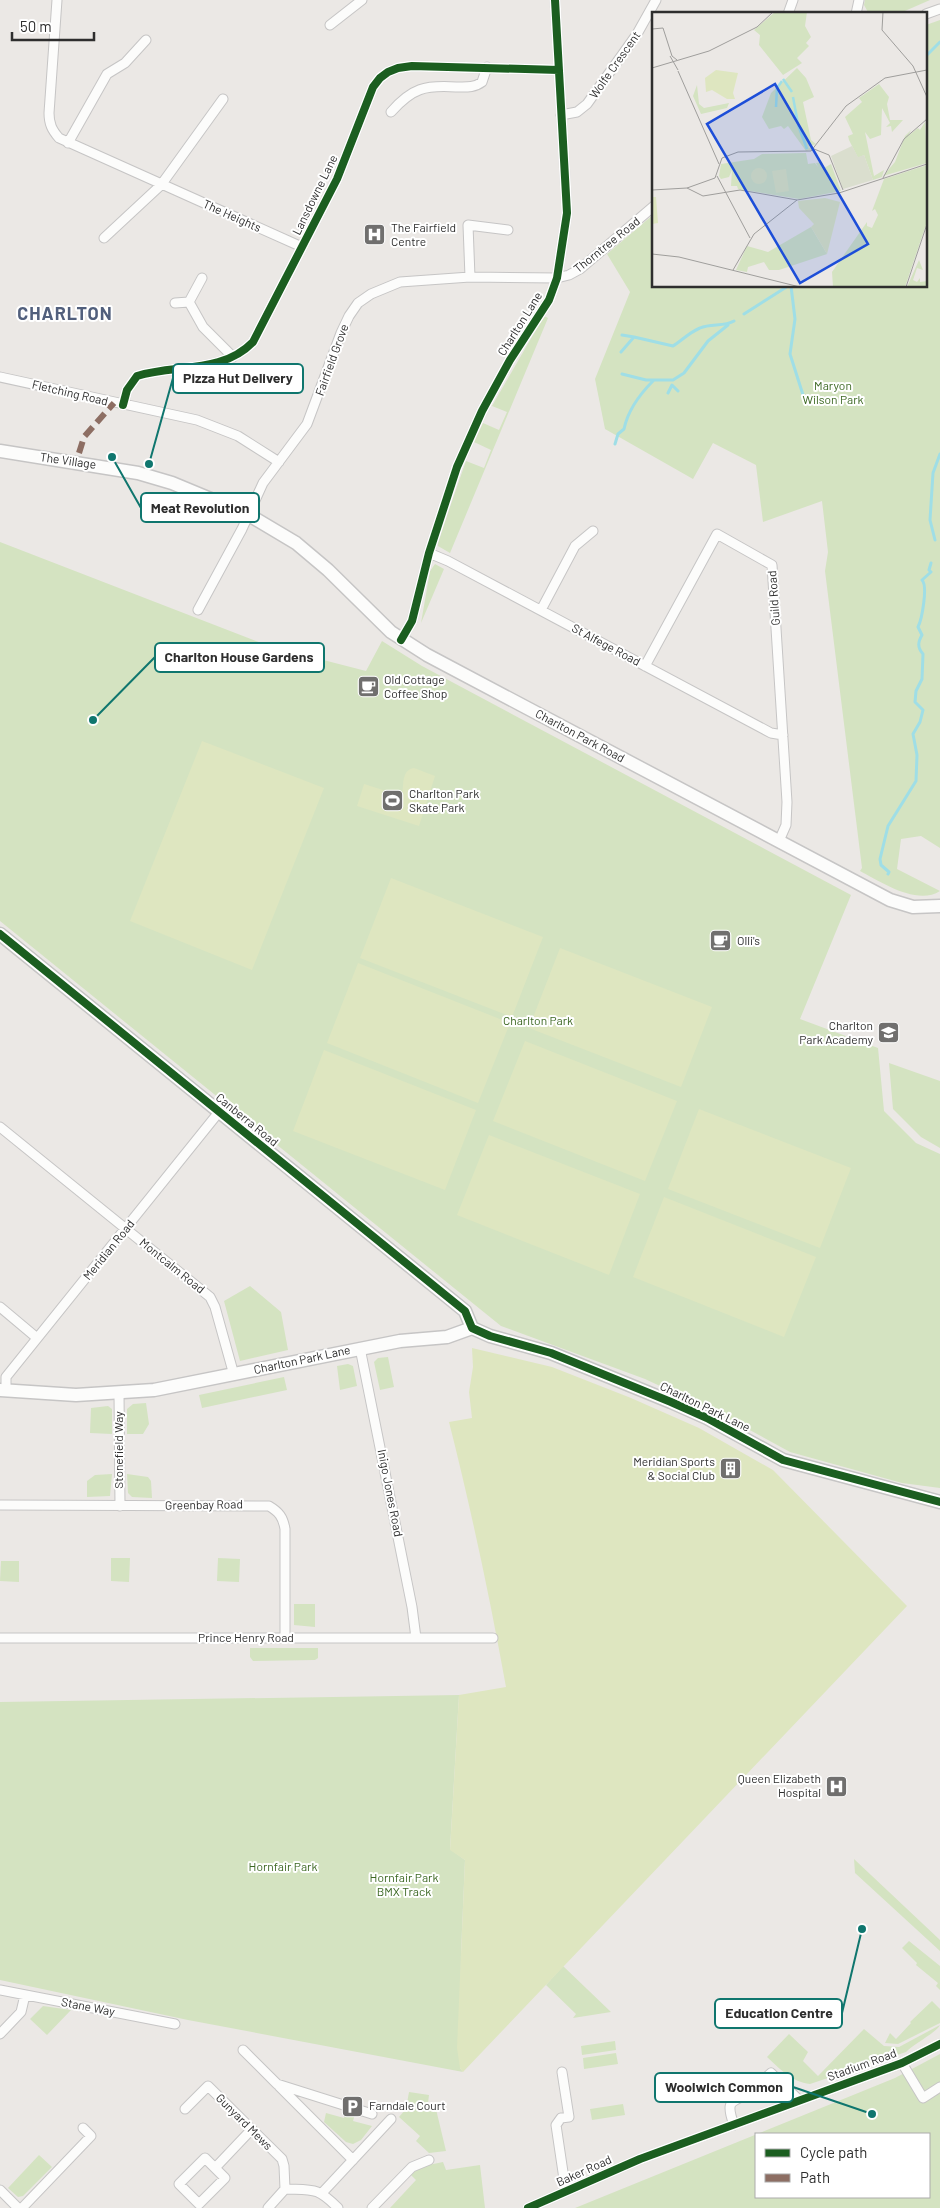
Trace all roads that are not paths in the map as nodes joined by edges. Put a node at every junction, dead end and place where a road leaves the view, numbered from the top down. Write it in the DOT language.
graph roads {
  1 [pos="57,0"];
  2 [pos="362,0"];
  3 [pos="555,0"];
  4 [pos="656,0"];
  5 [pos="793,0"];
  6 [pos="940,9"];
  7 [pos="789,12"];
  8 [pos="928,13"];
  9 [pos="330,25"];
  10 [pos="146,40"];
  11 [pos="486,67"];
  12 [pos="559,70"];
  13 [pos="223,99"];
  14 [pos="391,112"];
  15 [pos="561,115"];
  16 [pos="68,143"];
  17 [pos="161,184"];
  18 [pos="652,208"];
  19 [pos="508,230"];
  20 [pos="104,238"];
  21 [pos="302,247"];
  22 [pos="470,277"];
  23 [pos="202,278"];
  24 [pos="557,278"];
  25 [pos="188,302"];
  26 [pos="175,303"];
  27 [pos="233,357"];
  28 [pos="0,377"];
  29 [pos="123,405"];
  30 [pos="0,451"];
  31 [pos="279,462"];
  32 [pos="249,515"];
  33 [pos="593,532"];
  34 [pos="429,553"];
  35 [pos="198,610"];
  36 [pos="541,610"];
  37 [pos="401,640"];
  38 [pos="645,666"];
  39 [pos="783,735"];
  40 [pos="779,841"];
  41 [pos="940,906"];
  42 [pos="0,934"];
  43 [pos="220,1112"];
  44 [pos="0,1127"];
  45 [pos="125,1229"];
  46 [pos="0,1308"];
  47 [pos="472,1328"];
  48 [pos="37,1338"];
  49 [pos="360,1348"];
  50 [pos="234,1375"];
  51 [pos="3,1390"];
  52 [pos="119,1393"];
  53 [pos="937,1499"];
  54 [pos="0,1505"];
  55 [pos="120,1506"];
  56 [pos="0,1638"];
  57 [pos="285,1638"];
  58 [pos="416,1638"];
  59 [pos="492,1638"];
  60 [pos="0,1990"];
  61 [pos="25,1995"];
  62 [pos="175,2024"];
  63 [pos="0,2034"];
  64 [pos="940,2044"];
  65 [pos="243,2050"];
  66 [pos="902,2063"];
  67 [pos="562,2072"];
  68 [pos="277,2084"];
  69 [pos="940,2087"];
  70 [pos="799,2100"];
  71 [pos="185,2109"];
  72 [pos="372,2114"];
  73 [pos="391,2119"];
  74 [pos="734,2125"];
  75 [pos="83,2128"];
  76 [pos="251,2130"];
  77 [pos="650,2155"];
  78 [pos="353,2160"];
  79 [pos="429,2160"];
  80 [pos="215,2168"];
  81 [pos="285,2189"];
  82 [pos="0,2190"];
  83 [pos="569,2190"];
  84 [pos="322,2193"];
  85 [pos="20,2208"];
  86 [pos="268,2208"];
  87 [pos="338,2208"];
  88 [pos="372,2208"];
  89 [pos="528,2208"];
  1 -- 16 [label="street, The Heights"];
  2 -- 9 [label="street"];
  3 -- 12 [label="street, Charlton Lane"];
  4 -- 15 [label="street, Wolfe Crescent"];
  5 -- 7 [label="street"];
  6 -- 8 [label="street"];
  10 -- 16 [label="street"];
  11 -- 12 [label="street, Lansdowne Lane"];
  11 -- 14 [label="street"];
  11 -- 21 [label="street, Lansdowne Lane"];
  12 -- 15 [label="street, Charlton Lane"];
  13 -- 17 [label="street"];
  15 -- 24 [label="street, Charlton Lane"];
  16 -- 17 [label="street, The Heights"];
  17 -- 20 [label="street"];
  17 -- 21 [label="street, The Heights"];
  18 -- 24 [label="street, Thorntree Road"];
  19 -- 22 [label="street"];
  21 -- 27 [label="street, Lansdowne Lane"];
  22 -- 24 [label="street, Fairfield Grove"];
  22 -- 31 [label="street, Fairfield Grove"];
  23 -- 25 [label="street"];
  24 -- 34 [label="street, Charlton Lane"];
  25 -- 26 [label="street"];
  25 -- 27 [label="street"];
  27 -- 29 [label="street, Lansdowne Lane"];
  28 -- 29 [label="street, Fletching Road"];
  29 -- 31 [label="street, Fletching Road"];
  30 -- 32 [label="street, The Village"];
  31 -- 32 [label="street, Fairfield Grove"];
  32 -- 35 [label="street, Fairfield Grove"];
  32 -- 37 [label="street, Charlton Park Road"];
  33 -- 36 [label="street"];
  34 -- 36 [label="street, St Alfege Road"];
  34 -- 37 [label="street, Charlton Lane"];
  36 -- 38 [label="street, St Alfege Road"];
  37 -- 40 [label="street, Charlton Park Road"];
  38 -- 39 [label="street, St Alfege Road"];
  38 -- 39 [label="street, Guild Road"];
  39 -- 40 [label="street, Guild Road"];
  40 -- 41 [label="street, Charlton Park Road"];
  42 -- 43 [label="street, Canberra Road"];
  43 -- 45 [label="street, Meridian Road"];
  43 -- 47 [label="street, Canberra Road"];
  44 -- 45 [label="street, Montcalm Road"];
  45 -- 48 [label="street, Meridian Road"];
  45 -- 50 [label="street, Montcalm Road"];
  46 -- 48 [label="street"];
  47 -- 49 [label="street, Charlton Park Lane"];
  47 -- 53 [label="street, Charlton Park Lane"];
  48 -- 51 [label="street, Meridian Road"];
  49 -- 50 [label="street, Charlton Park Lane"];
  49 -- 58 [label="street, Inigo Jones Road"];
  50 -- 52 [label="street, Charlton Park Lane"];
  51 -- 52 [label="street, Charlton Park Lane"];
  52 -- 55 [label="street, Stonefield Way"];
  54 -- 55 [label="street, Greenbay Road"];
  55 -- 57 [label="street, Greenbay Road"];
  56 -- 57 [label="street, Prince Henry Road"];
  57 -- 58 [label="street, Prince Henry Road"];
  58 -- 59 [label="street, Prince Henry Road"];
  60 -- 61 [label="street, Stane Way"];
  61 -- 62 [label="street, Stane Way"];
  61 -- 63 [label="street"];
  64 -- 66 [label="street, Stadium Road"];
  65 -- 68 [label="street"];
  66 -- 69 [label="street, Stadium Road"];
  66 -- 70 [label="street, Stadium Road"];
  67 -- 83 [label="street"];
  68 -- 72 [label="street"];
  68 -- 78 [label="street"];
  70 -- 74 [label="street, Stadium Road"];
  70 -- 74 [label="street"];
  71 -- 76 [label="street, Gunyard Mews"];
  73 -- 78 [label="street"];
  74 -- 77 [label="street, Stadium Road"];
  75 -- 85 [label="street"];
  76 -- 80 [label="street"];
  76 -- 81 [label="street, Gunyard Mews"];
  77 -- 83 [label="street, Baker Road"];
  78 -- 84 [label="street"];
  79 -- 88 [label="street"];
  80 -- 80 [label="street"];
  81 -- 84 [label="street"];
  81 -- 86 [label="street"];
  82 -- 85 [label="street"];
  83 -- 89 [label="street, Baker Road"];
  84 -- 87 [label="street"];
}
